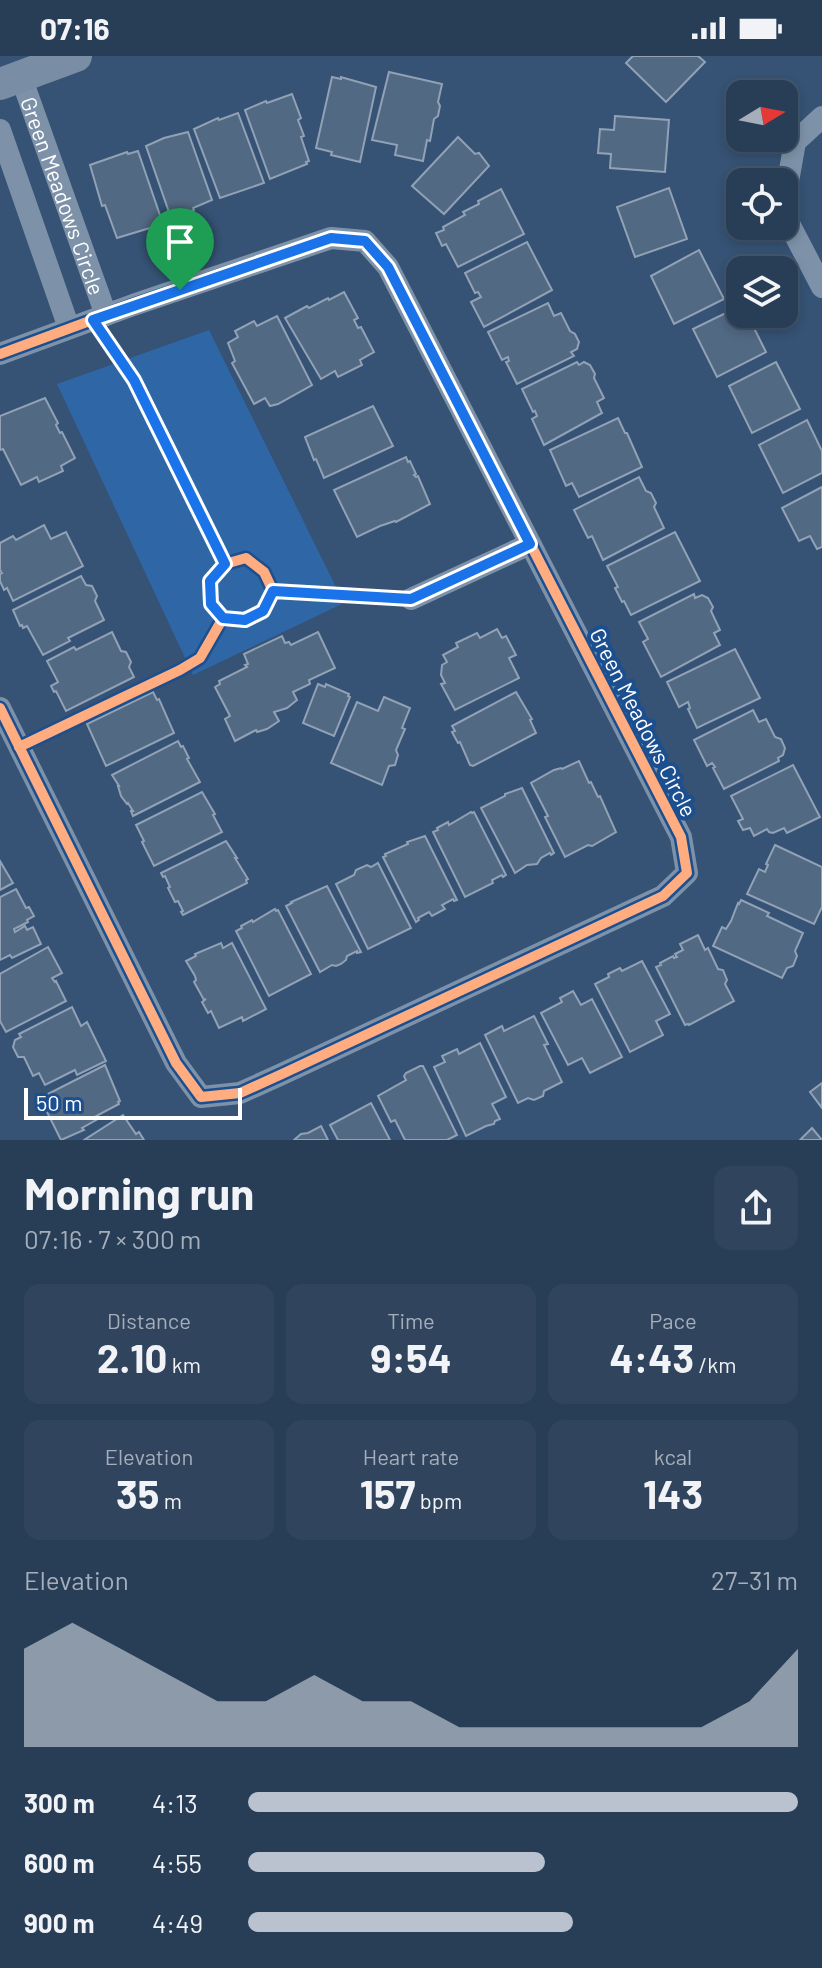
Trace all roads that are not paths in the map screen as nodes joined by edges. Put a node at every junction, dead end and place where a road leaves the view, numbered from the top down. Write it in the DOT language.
graph roads {
  1 [pos="76,56"];
  2 [pos="10,80"];
  3 [pos="822,117"];
  4 [pos="0,130"];
  5 [pos="790,168"];
  6 [pos="798,240"];
  7 [pos="822,287"];
  8 [pos="106,315"];
  9 [pos="69,328"];
  10 [pos="0,354"];
  11 [pos="530,544"];
  12 [pos="411,599"];
  13 [pos="0,708"];
  1 -- 2 [label="main road"];
  2 -- 8 [label="street, Green Meadows Circle"];
  3 -- 5 [label="street"];
  4 -- 9 [label="street, Green Meadows Circle"];
  6 -- 7 [label="street"];
  8 -- 9 [label="street, Green Meadows Circle"];
  8 -- 11 [label="street, Green Meadows Circle"];
  9 -- 10 [label="street, Green Meadows Circle"];
  11 -- 12 [label="street"];
  11 -- 13 [label="street, Green Meadows Circle"];
}
